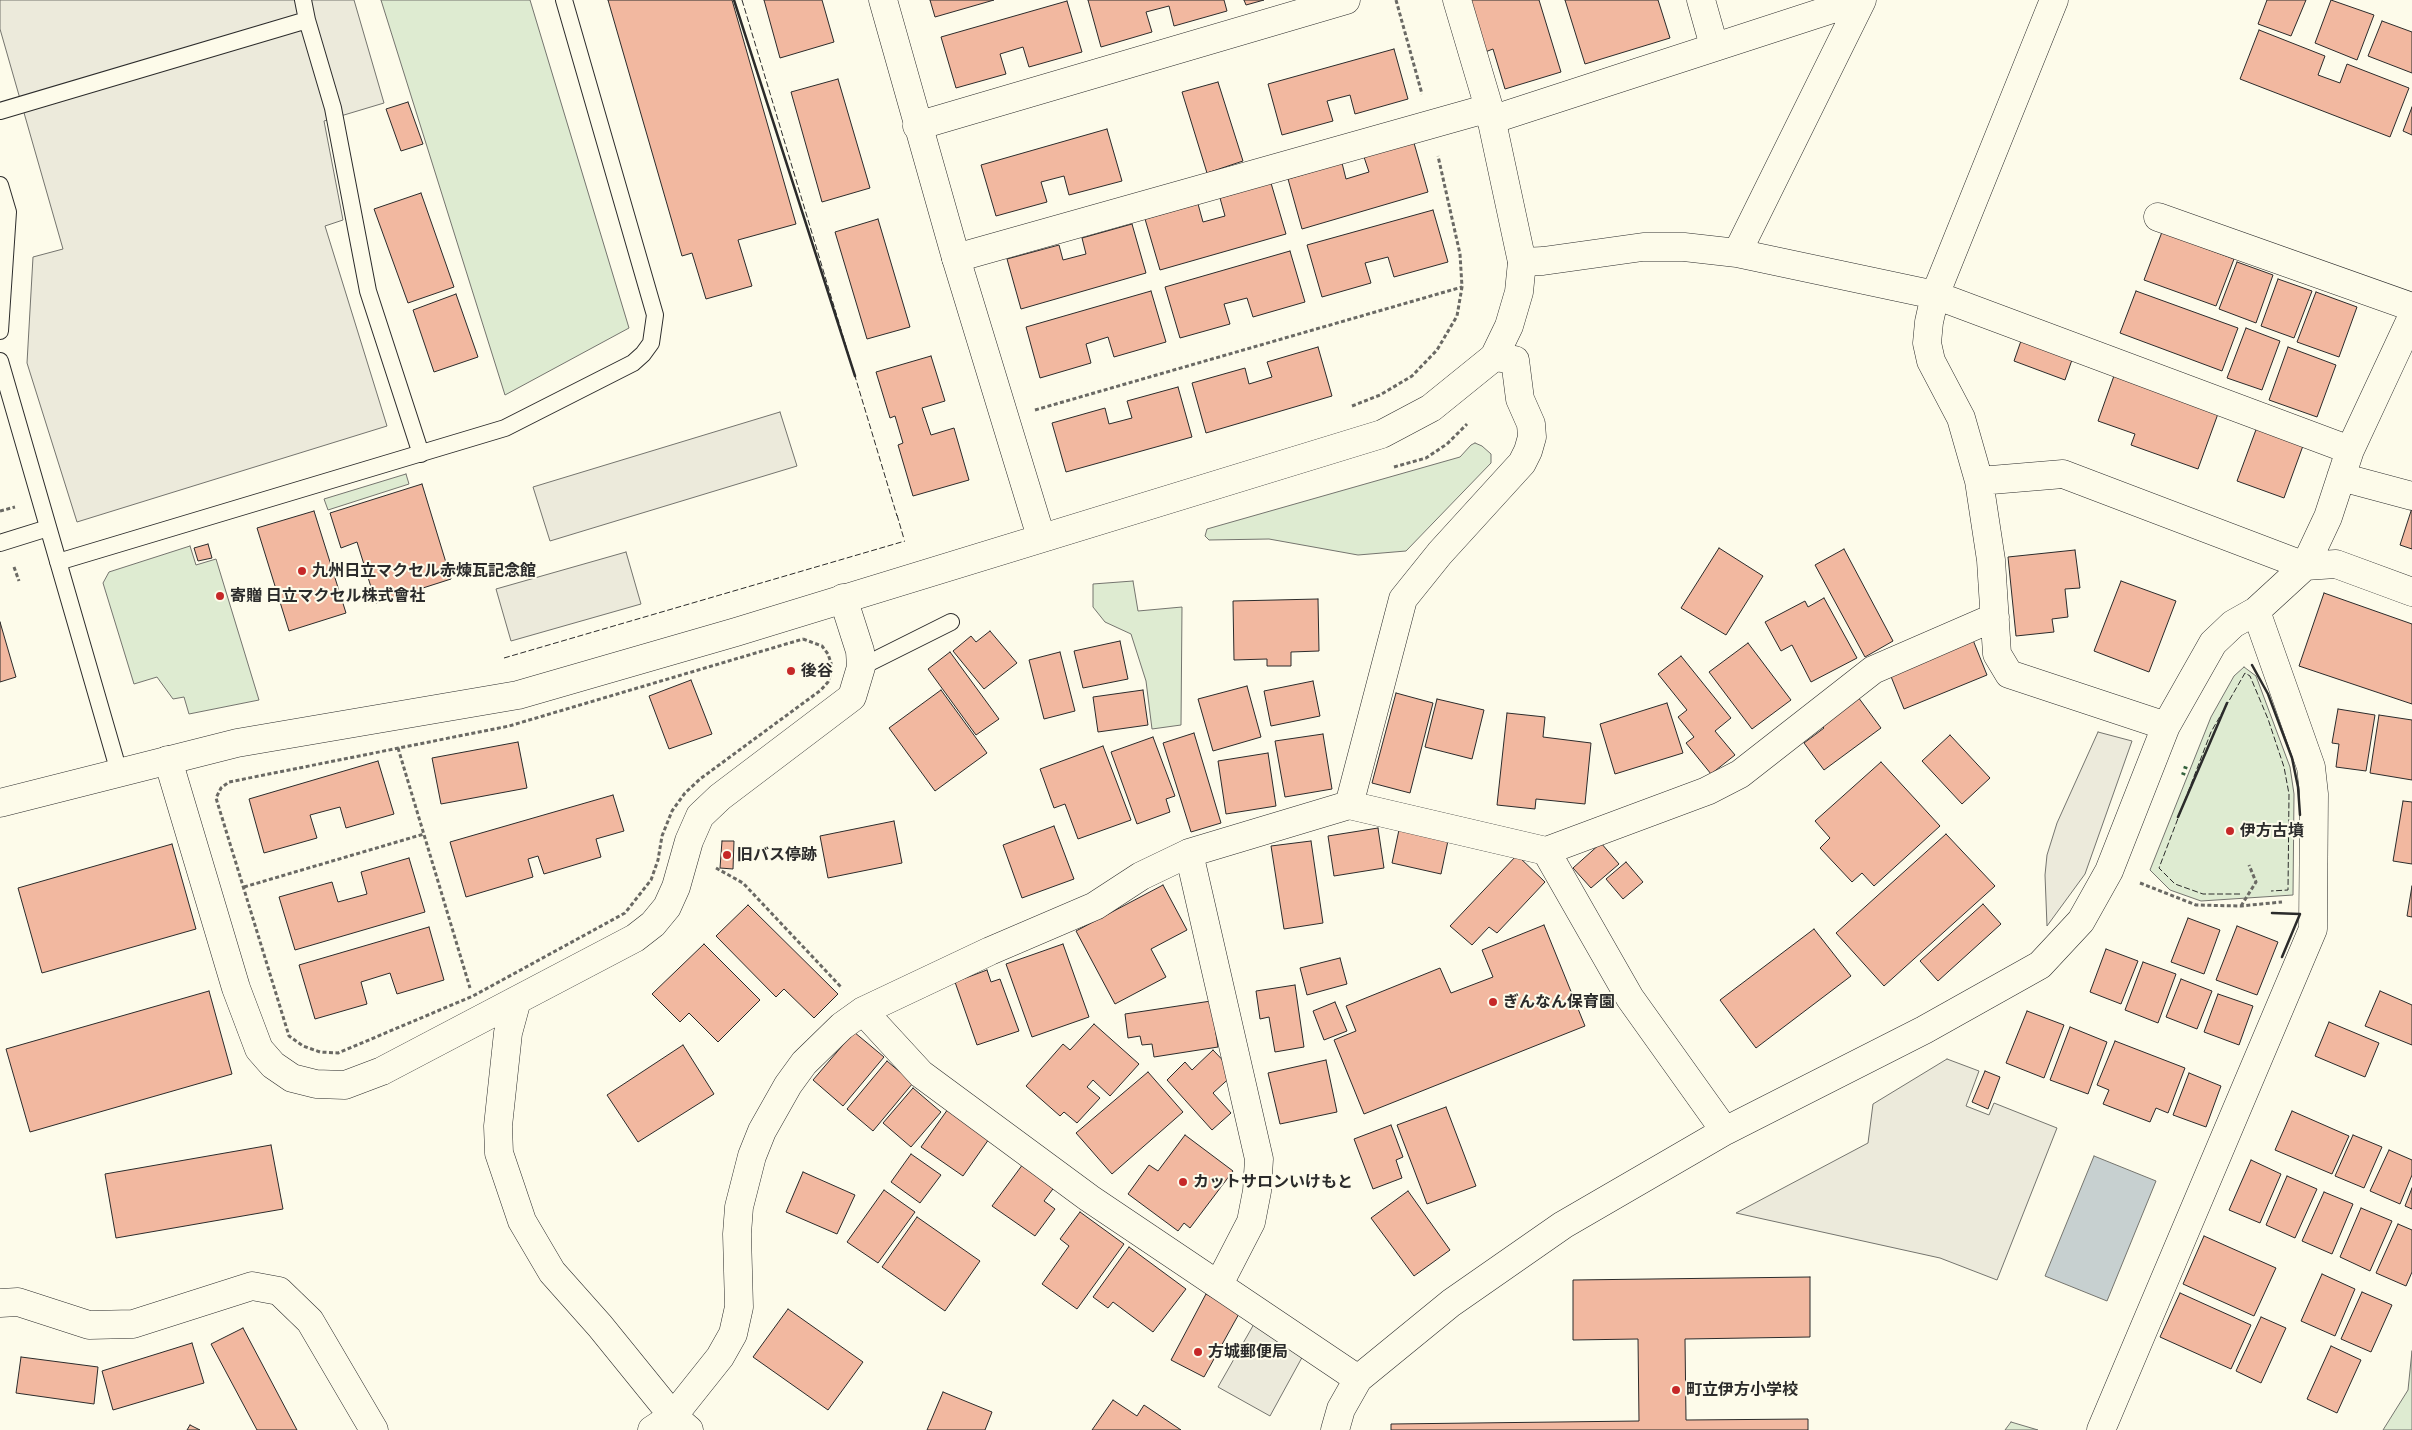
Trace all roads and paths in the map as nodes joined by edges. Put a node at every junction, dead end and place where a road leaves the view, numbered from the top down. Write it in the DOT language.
graph roads {
  1 [pos="303,0"];
  2 [pos="564,0"];
  3 [pos="883,0"];
  4 [pos="1346,0"];
  5 [pos="1396,0"];
  6 [pos="1457,0"];
  7 [pos="1701,0"];
  8 [pos="1861,0"];
  9 [pos="2054,0"];
  10 [pos="307,20"];
  11 [pos="1714,46"];
  12 [pos="0,111"];
  13 [pos="1490,114"];
  14 [pos="918,126"];
  15 [pos="1430,126"];
  16 [pos="0,185"];
  17 [pos="2158,217"];
  18 [pos="1737,253"];
  19 [pos="956,258"];
  20 [pos="1522,262"];
  21 [pos="1462,287"];
  22 [pos="1935,295"];
  23 [pos="2412,307"];
  24 [pos="2412,317"];
  25 [pos="0,331"];
  26 [pos="1494,357"];
  27 [pos="0,361"];
  28 [pos="1344,410"];
  29 [pos="1032,411"];
  30 [pos="2350,450"];
  31 [pos="421,454"];
  32 [pos="2341,477"];
  33 [pos="1979,481"];
  34 [pos="2412,496"];
  35 [pos="48,528"];
  36 [pos="1041,537"];
  37 [pos="0,543"];
  38 [pos="58,562"];
  39 [pos="2306,566"];
  40 [pos="2412,592"];
  41 [pos="844,598"];
  42 [pos="2256,611"];
  43 [pos="1996,617"];
  44 [pos="951,622"];
  45 [pos="861,667"];
  46 [pos="2166,726"];
  47 [pos="398,748"];
  48 [pos="168,760"];
  49 [pos="119,772"];
  50 [pos="0,803"];
  51 [pos="1349,805"];
  52 [pos="424,834"];
  53 [pos="1546,851"];
  54 [pos="687,852"];
  55 [pos="1189,853"];
  56 [pos="2249,865"];
  57 [pos="2109,872"];
  58 [pos="244,887"];
  59 [pos="2273,902"];
  60 [pos="2241,906"];
  61 [pos="472,996"];
  62 [pos="517,1000"];
  63 [pos="863,1010"];
  64 [pos="1725,1131"];
  65 [pos="1219,1284"];
  66 [pos="0,1303"];
  67 [pos="1358,1379"];
  68 [pos="671,1425"];
  69 [pos="374,1430"];
  70 [pos="1335,1430"];
  71 [pos="2101,1430"];
  1 -- 10 [label="lane"];
  2 -- 31 [label="lane"];
  3 -- 14 [label="street"];
  4 -- 14 [label="street"];
  5 -- 15 [label="path"];
  6 -- 13 [label="street"];
  7 -- 11 [label="street"];
  8 -- 11 [label="street"];
  8 -- 18 [label="street"];
  9 -- 22 [label="street"];
  10 -- 12 [label="lane"];
  10 -- 31 [label="lane"];
  11 -- 13 [label="street"];
  13 -- 15 [label="street"];
  13 -- 20 [label="street"];
  14 -- 19 [label="street"];
  15 -- 19 [label="street"];
  15 -- 21 [label="path"];
  16 -- 25 [label="lane"];
  17 -- 23 [label="street"];
  18 -- 20 [label="street"];
  18 -- 22 [label="street"];
  19 -- 36 [label="street"];
  20 -- 26 [label="street"];
  21 -- 28 [label="path"];
  21 -- 29 [label="path"];
  22 -- 30 [label="street"];
  22 -- 33 [label="street"];
  24 -- 30 [label="street"];
  26 -- 36 [label="street"];
  26 -- 51 [label="street"];
  27 -- 35 [label="lane"];
  30 -- 32 [label="street"];
  31 -- 38 [label="lane"];
  32 -- 34 [label="street"];
  32 -- 39 [label="street"];
  33 -- 39 [label="street"];
  33 -- 43 [label="street"];
  35 -- 37 [label="lane"];
  35 -- 38 [label="lane"];
  36 -- 41 [label="street"];
  38 -- 49 [label="lane"];
  39 -- 40 [label="street"];
  39 -- 42 [label="street"];
  41 -- 45 [label="street"];
  41 -- 48 [label="street"];
  42 -- 46 [label="street"];
  42 -- 71 [label="street"];
  43 -- 46 [label="street"];
  43 -- 53 [label="street"];
  44 -- 45 [label="lane"];
  45 -- 54 [label="street"];
  46 -- 57 [label="street"];
  47 -- 52 [label="path"];
  47 -- 58 [label="path"];
  47 -- 61 [label="path"];
  48 -- 49 [label="street"];
  48 -- 62 [label="street"];
  49 -- 50 [label="street"];
  51 -- 53 [label="street"];
  51 -- 55 [label="street"];
  52 -- 58 [label="path"];
  52 -- 61 [label="path"];
  53 -- 64 [label="street"];
  54 -- 62 [label="street"];
  54 -- 63 [label="path"];
  55 -- 63 [label="street"];
  55 -- 65 [label="street"];
  56 -- 60 [label="path"];
  57 -- 60 [label="path"];
  57 -- 64 [label="street"];
  58 -- 61 [label="path"];
  59 -- 60 [label="path"];
  62 -- 68 [label="street"];
  63 -- 65 [label="street"];
  63 -- 68 [label="street"];
  64 -- 67 [label="street"];
  65 -- 67 [label="street"];
  66 -- 69 [label="street"];
  67 -- 70 [label="street"];
}
